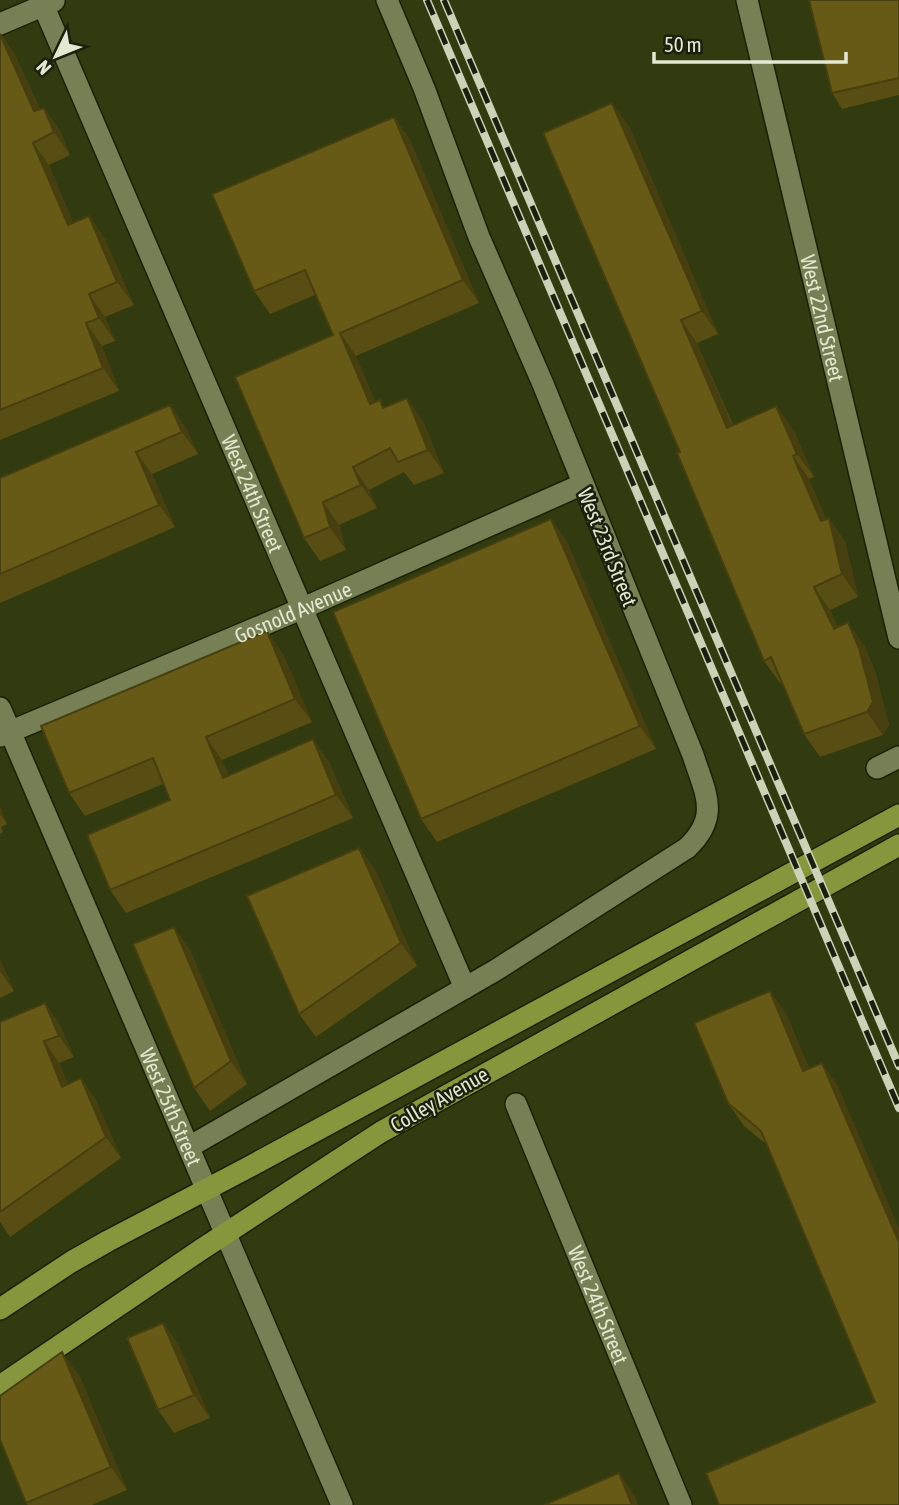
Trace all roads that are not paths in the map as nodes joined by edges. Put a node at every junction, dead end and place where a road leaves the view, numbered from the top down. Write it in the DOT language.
graph roads {
  1 [pos="387,0"];
  2 [pos="747,0"];
  3 [pos="47,2"];
  4 [pos="0,24"];
  5 [pos="583,484"];
  6 [pos="301,609"];
  7 [pos="899,638"];
  8 [pos="0,708"];
  9 [pos="5,734"];
  10 [pos="899,757"];
  11 [pos="877,768"];
  12 [pos="899,815"];
  13 [pos="899,845"];
  14 [pos="464,988"];
  15 [pos="516,1104"];
  16 [pos="189,1147"];
  17 [pos="207,1189"];
  18 [pos="226,1233"];
  19 [pos="0,1309"];
  20 [pos="0,1386"];
  21 [pos="342,1505"];
  22 [pos="681,1505"];
  1 -- 5 [label="street, West 23rd Street"];
  2 -- 7 [label="street, West 22nd Street"];
  3 -- 4 [label="street"];
  3 -- 6 [label="street, West 24th Street"];
  5 -- 6 [label="street, Gosnold Avenue"];
  5 -- 14 [label="street, West 23rd Street"];
  6 -- 9 [label="street, Gosnold Avenue"];
  6 -- 14 [label="street, West 24th Street"];
  8 -- 9 [label="street, West 25th Street"];
  9 -- 16 [label="street, West 25th Street"];
  10 -- 11 [label="street"];
  12 -- 17 [label="main road, Colley Avenue"];
  13 -- 18 [label="main road, Colley Avenue"];
  14 -- 16 [label="street, West 23rd Street"];
  15 -- 22 [label="street, West 24th Street"];
  16 -- 17 [label="street, West 25th Street"];
  17 -- 18 [label="street, West 25th Street"];
  17 -- 19 [label="main road, Colley Avenue"];
  18 -- 20 [label="main road, Colley Avenue"];
  18 -- 21 [label="street, West 25th Street"];
}
